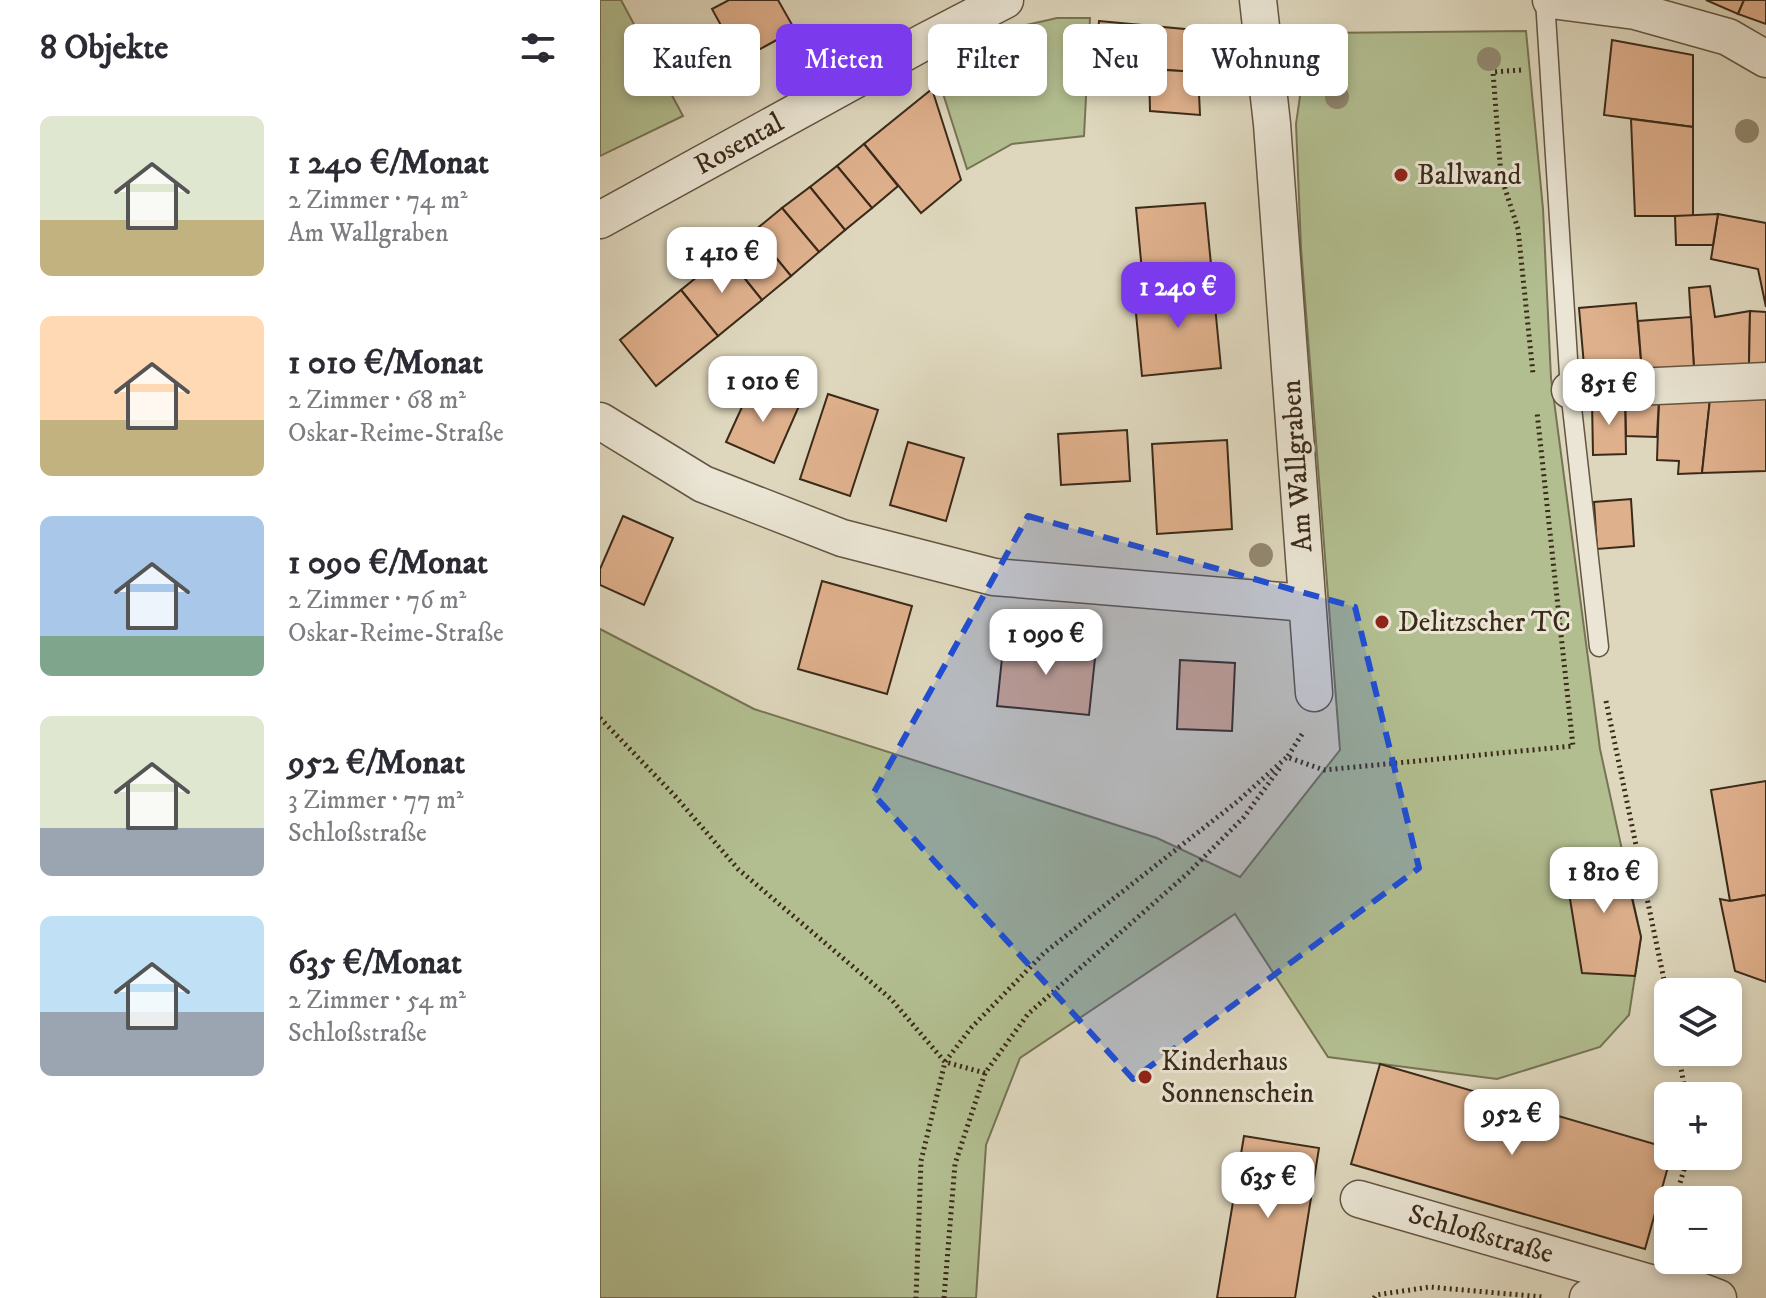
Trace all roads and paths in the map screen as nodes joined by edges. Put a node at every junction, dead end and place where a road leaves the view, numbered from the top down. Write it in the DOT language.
graph roads {
  1 [pos="1005,0"];
  2 [pos="1258,0"];
  3 [pos="1545,0"];
  4 [pos="1551,0"];
  5 [pos="1766,59"];
  6 [pos="1549,68"];
  7 [pos="600,220"];
  8 [pos="1766,381"];
  9 [pos="1534,385"];
  10 [pos="1570,390"];
  11 [pos="1536,401"];
  12 [pos="600,421"];
  13 [pos="1306,603"];
  14 [pos="1599,647"];
  15 [pos="1314,693"];
  16 [pos="1606,701"];
  17 [pos="600,718"];
  18 [pos="1287,757"];
  19 [pos="1664,978"];
  20 [pos="945,1062"];
  21 [pos="985,1073"];
  22 [pos="1359,1199"];
  23 [pos="1650,1283"];
  24 [pos="916,1298"];
  25 [pos="944,1298"];
  26 [pos="1374,1298"];
  27 [pos="1588,1298"];
  28 [pos="1718,1298"];
  1 -- 7 [label="street, Rosental"];
  2 -- 13 [label="street, Am Wallgraben"];
  3 -- 6 [label="lane"];
  4 -- 5 [label="street"];
  6 -- 9 [label="path"];
  6 -- 10 [label="lane"];
  8 -- 10 [label="street"];
  10 -- 14 [label="lane"];
  11 -- 18 [label="path"];
  12 -- 13 [label="street"];
  13 -- 15 [label="street, Am Wallgraben"];
  15 -- 18 [label="path"];
  16 -- 19 [label="path"];
  17 -- 20 [label="path"];
  18 -- 20 [label="path"];
  18 -- 21 [label="path"];
  20 -- 21 [label="path"];
  20 -- 24 [label="path"];
  21 -- 25 [label="path"];
  22 -- 23 [label="street, Schloßstraße"];
  23 -- 27 [label="street, Schloßstraße"];
  23 -- 28 [label="street, Schloßstraße"];
  26 -- 27 [label="path"];
}
